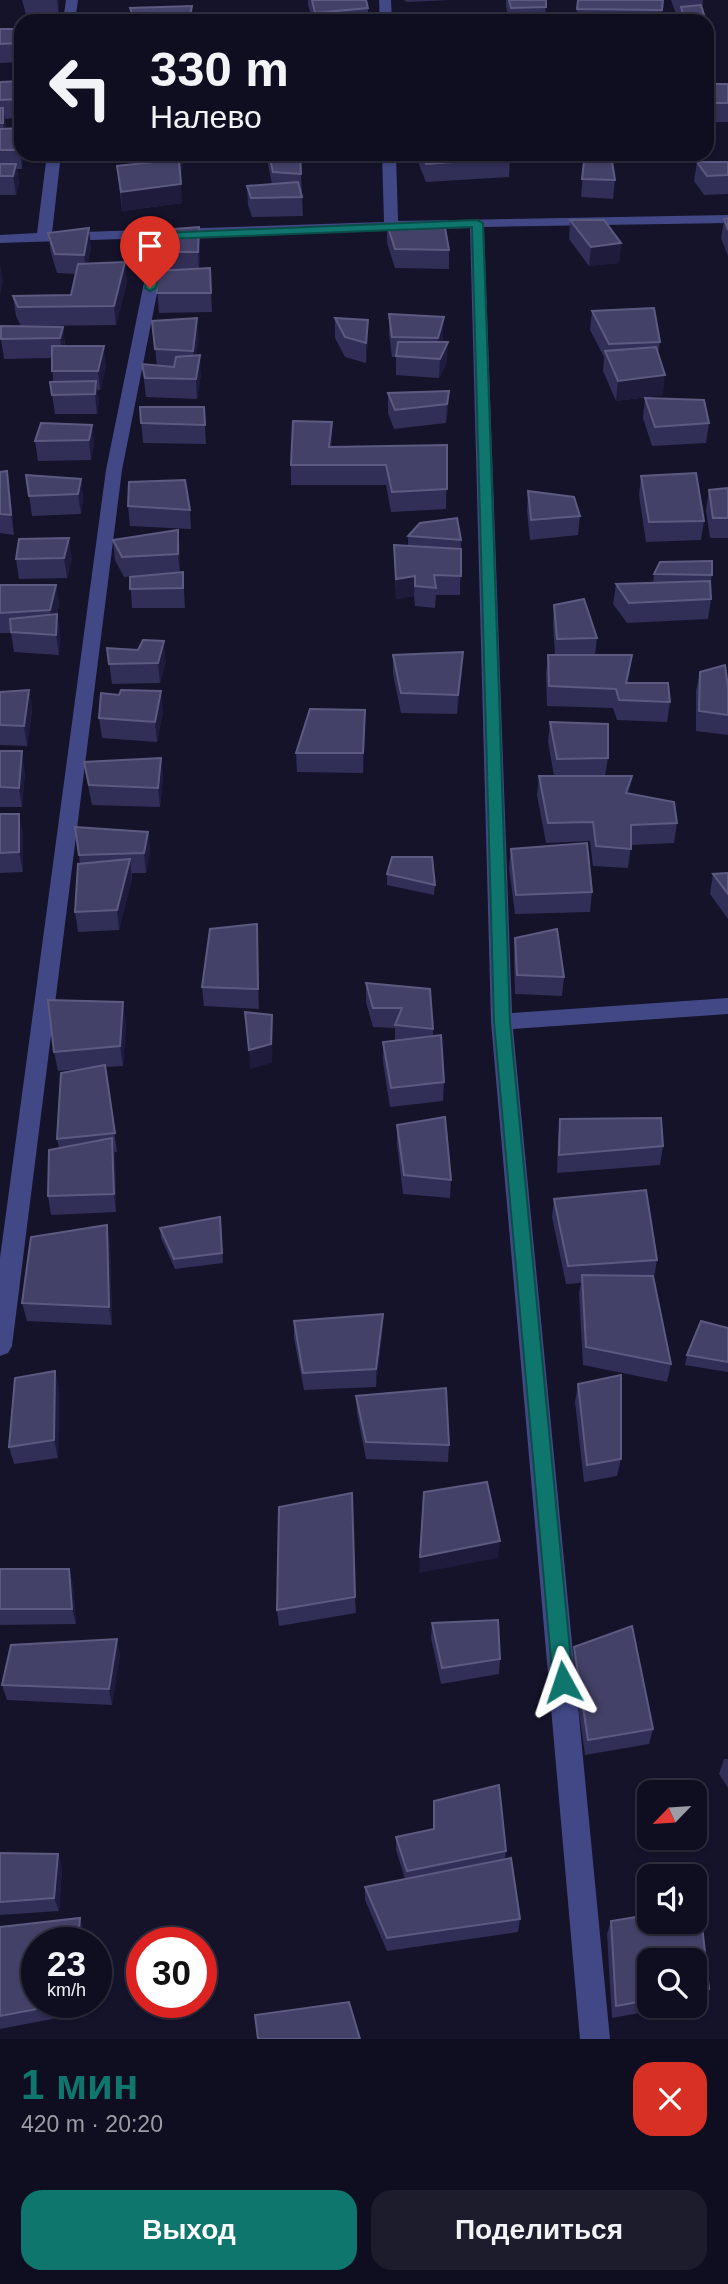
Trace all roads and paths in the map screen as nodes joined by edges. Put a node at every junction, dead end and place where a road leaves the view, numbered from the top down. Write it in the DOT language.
graph roads {
  1 [pos="53,161"];
  2 [pos="389,161"];
  3 [pos="728,219"];
  4 [pos="477,223"];
  5 [pos="391,227"];
  6 [pos="161,236"];
  7 [pos="44,238"];
  8 [pos="0,239"];
  9 [pos="728,1006"];
  10 [pos="502,1022"];
  11 [pos="0,1346"];
  12 [pos="596,2039"];
  1 -- 7 [label="street"];
  2 -- 5 [label="street"];
  3 -- 4 [label="street"];
  4 -- 5 [label="street"];
  4 -- 10 [label="street"];
  5 -- 6 [label="street"];
  6 -- 7 [label="street"];
  6 -- 11 [label="street"];
  7 -- 8 [label="street"];
  9 -- 10 [label="street"];
  10 -- 12 [label="street"];
}
